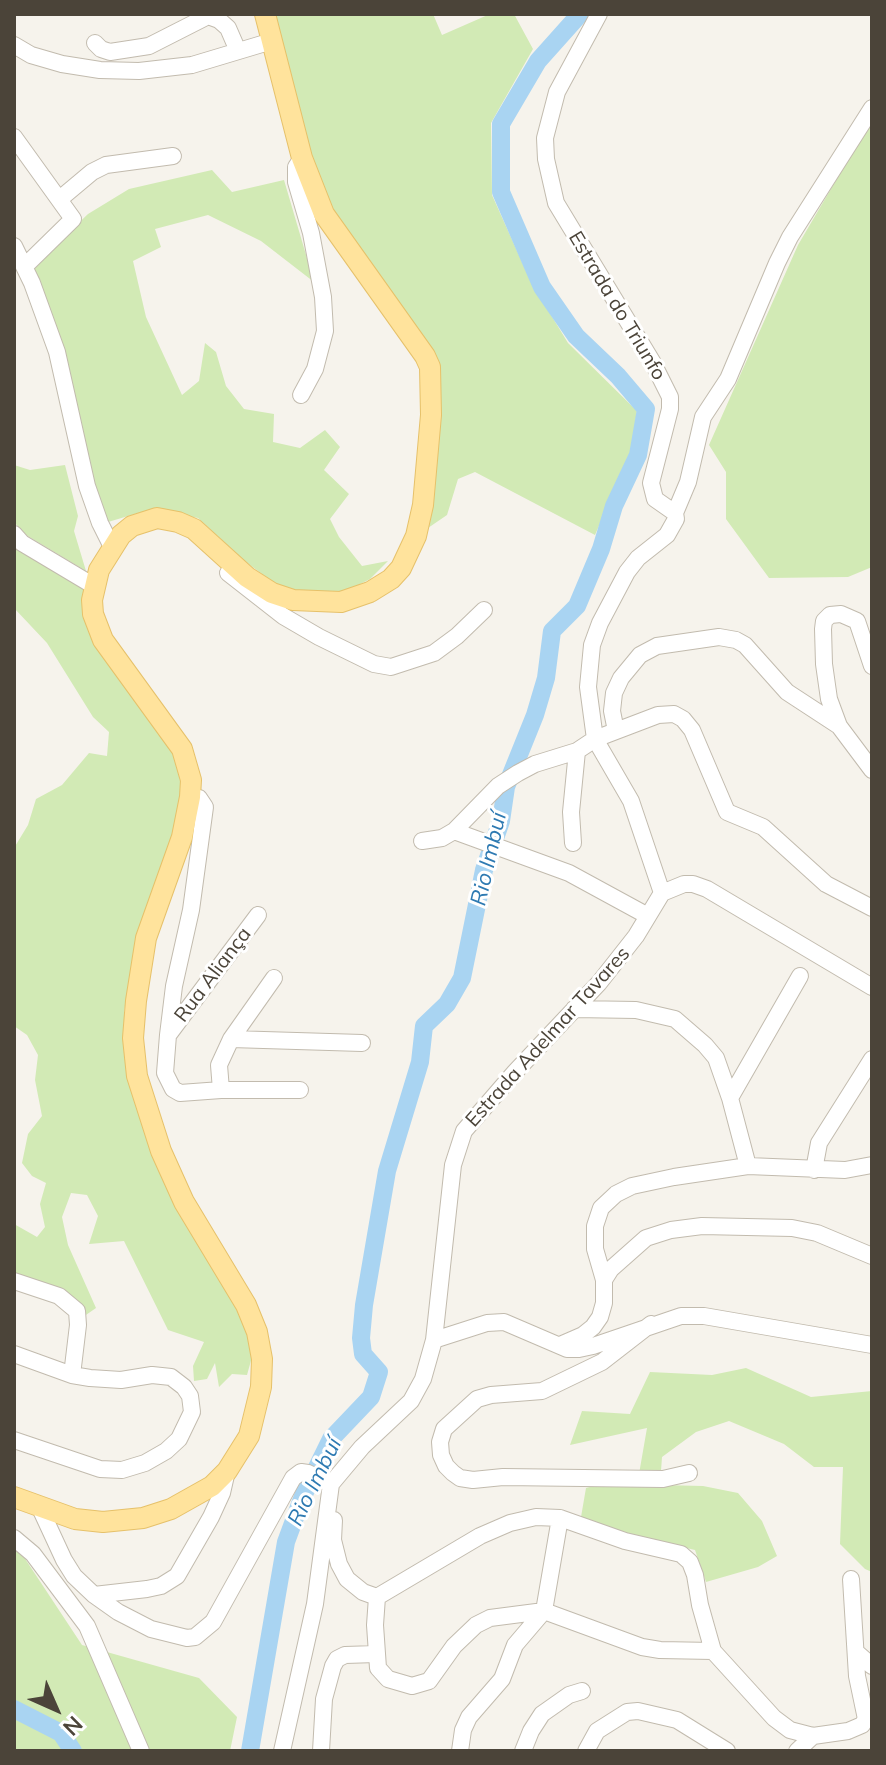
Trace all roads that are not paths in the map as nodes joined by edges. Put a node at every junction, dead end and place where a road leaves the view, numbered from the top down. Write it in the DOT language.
graph roads {
  1 [pos="265,14"];
  2 [pos="599,14"];
  3 [pos="272,41"];
  4 [pos="95,43"];
  5 [pos="14,45"];
  6 [pos="238,51"];
  7 [pos="872,108"];
  8 [pos="14,137"];
  9 [pos="173,156"];
  10 [pos="302,158"];
  11 [pos="61,198"];
  12 [pos="14,246"];
  13 [pos="25,266"];
  14 [pos="301,395"];
  15 [pos="675,513"];
  16 [pos="14,534"];
  17 [pos="209,542"];
  18 [pos="112,547"];
  19 [pos="94,586"];
  20 [pos="484,610"];
  21 [pos="857,621"];
  22 [pos="872,632"];
  23 [pos="872,666"];
  24 [pos="839,726"];
  25 [pos="616,731"];
  26 [pos="595,739"];
  27 [pos="577,751"];
  28 [pos="872,770"];
  29 [pos="190,797"];
  30 [pos="454,831"];
  31 [pos="422,841"];
  32 [pos="573,843"];
  33 [pos="662,893"];
  34 [pos="872,908"];
  35 [pos="258,915"];
  36 [pos="648,916"];
  37 [pos="800,976"];
  38 [pos="274,978"];
  39 [pos="872,987"];
  40 [pos="574,1009"];
  41 [pos="168,1035"];
  42 [pos="231,1039"];
  43 [pos="362,1043"];
  44 [pos="872,1059"];
  45 [pos="221,1090"];
  46 [pos="300,1090"];
  47 [pos="730,1098"];
  48 [pos="872,1165"];
  49 [pos="748,1166"];
  50 [pos="814,1170"];
  51 [pos="872,1256"];
  52 [pos="604,1280"];
  53 [pos="14,1281"];
  54 [pos="651,1324"];
  55 [pos="434,1340"];
  56 [pos="559,1345"];
  57 [pos="872,1345"];
  58 [pos="14,1354"];
  59 [pos="72,1375"];
  60 [pos="14,1440"];
  61 [pos="227,1471"];
  62 [pos="689,1473"];
  63 [pos="320,1479"];
  64 [pos="14,1497"];
  65 [pos="39,1506"];
  66 [pos="560,1518"];
  67 [pos="14,1538"];
  68 [pos="851,1579"];
  69 [pos="94,1595"];
  70 [pos="377,1597"];
  71 [pos="544,1611"];
  72 [pos="713,1651"];
  73 [pos="856,1652"];
  74 [pos="376,1654"];
  75 [pos="872,1666"];
  76 [pos="582,1691"];
  77 [pos="813,1736"];
  78 [pos="141,1751"];
  79 [pos="282,1751"];
  80 [pos="321,1751"];
  81 [pos="460,1751"];
  82 [pos="523,1751"];
  83 [pos="586,1751"];
  84 [pos="727,1751"];
  85 [pos="797,1751"];
  1 -- 3 [label="main road"];
  2 -- 15 [label="street, Estrada do Triunfo"];
  3 -- 6 [label="street"];
  3 -- 10 [label="main road"];
  4 -- 6 [label="street"];
  5 -- 6 [label="street"];
  7 -- 15 [label="street"];
  8 -- 11 [label="street"];
  9 -- 11 [label="street"];
  10 -- 14 [label="street"];
  10 -- 17 [label="main road"];
  11 -- 13 [label="street"];
  12 -- 13 [label="street"];
  13 -- 18 [label="street"];
  15 -- 26 [label="street"];
  16 -- 19 [label="street"];
  17 -- 18 [label="main road"];
  17 -- 20 [label="street"];
  18 -- 19 [label="main road"];
  19 -- 29 [label="main road"];
  21 -- 22 [label="street"];
  21 -- 23 [label="street"];
  21 -- 24 [label="street"];
  24 -- 25 [label="street"];
  24 -- 28 [label="street"];
  25 -- 26 [label="street"];
  25 -- 34 [label="street"];
  26 -- 27 [label="street"];
  26 -- 33 [label="street"];
  27 -- 30 [label="street"];
  27 -- 32 [label="street"];
  29 -- 41 [label="street"];
  29 -- 61 [label="main road"];
  30 -- 31 [label="street"];
  30 -- 36 [label="street"];
  33 -- 36 [label="street, Estrada Adelmar Tavares"];
  33 -- 39 [label="street"];
  35 -- 41 [label="street, Rua Aliança"];
  36 -- 40 [label="street, Estrada Adelmar Tavares"];
  37 -- 47 [label="street"];
  38 -- 42 [label="street"];
  40 -- 47 [label="street"];
  40 -- 55 [label="street, Estrada Adelmar Tavares"];
  41 -- 45 [label="street"];
  42 -- 43 [label="street"];
  42 -- 45 [label="street"];
  44 -- 50 [label="street"];
  45 -- 46 [label="street"];
  47 -- 49 [label="street"];
  48 -- 50 [label="street"];
  49 -- 50 [label="street"];
  49 -- 52 [label="street"];
  51 -- 52 [label="street"];
  52 -- 56 [label="street"];
  53 -- 59 [label="street"];
  54 -- 56 [label="street"];
  54 -- 57 [label="street"];
  54 -- 62 [label="street"];
  55 -- 56 [label="street"];
  55 -- 63 [label="street, Estrada Adelmar Tavares"];
  58 -- 59 [label="street"];
  59 -- 60 [label="street"];
  61 -- 65 [label="main road"];
  61 -- 69 [label="street"];
  63 -- 69 [label="street, Estrada Adelmar Tavares"];
  63 -- 70 [label="street"];
  63 -- 79 [label="street"];
  64 -- 65 [label="main road"];
  65 -- 69 [label="street"];
  66 -- 70 [label="street"];
  66 -- 71 [label="street"];
  66 -- 72 [label="street"];
  67 -- 78 [label="street"];
  68 -- 73 [label="street"];
  70 -- 74 [label="street"];
  71 -- 72 [label="street"];
  71 -- 74 [label="street"];
  71 -- 81 [label="street"];
  72 -- 77 [label="street"];
  73 -- 75 [label="street"];
  73 -- 77 [label="street"];
  74 -- 80 [label="street"];
  76 -- 82 [label="street"];
  77 -- 85 [label="street"];
  83 -- 84 [label="street"];
}
